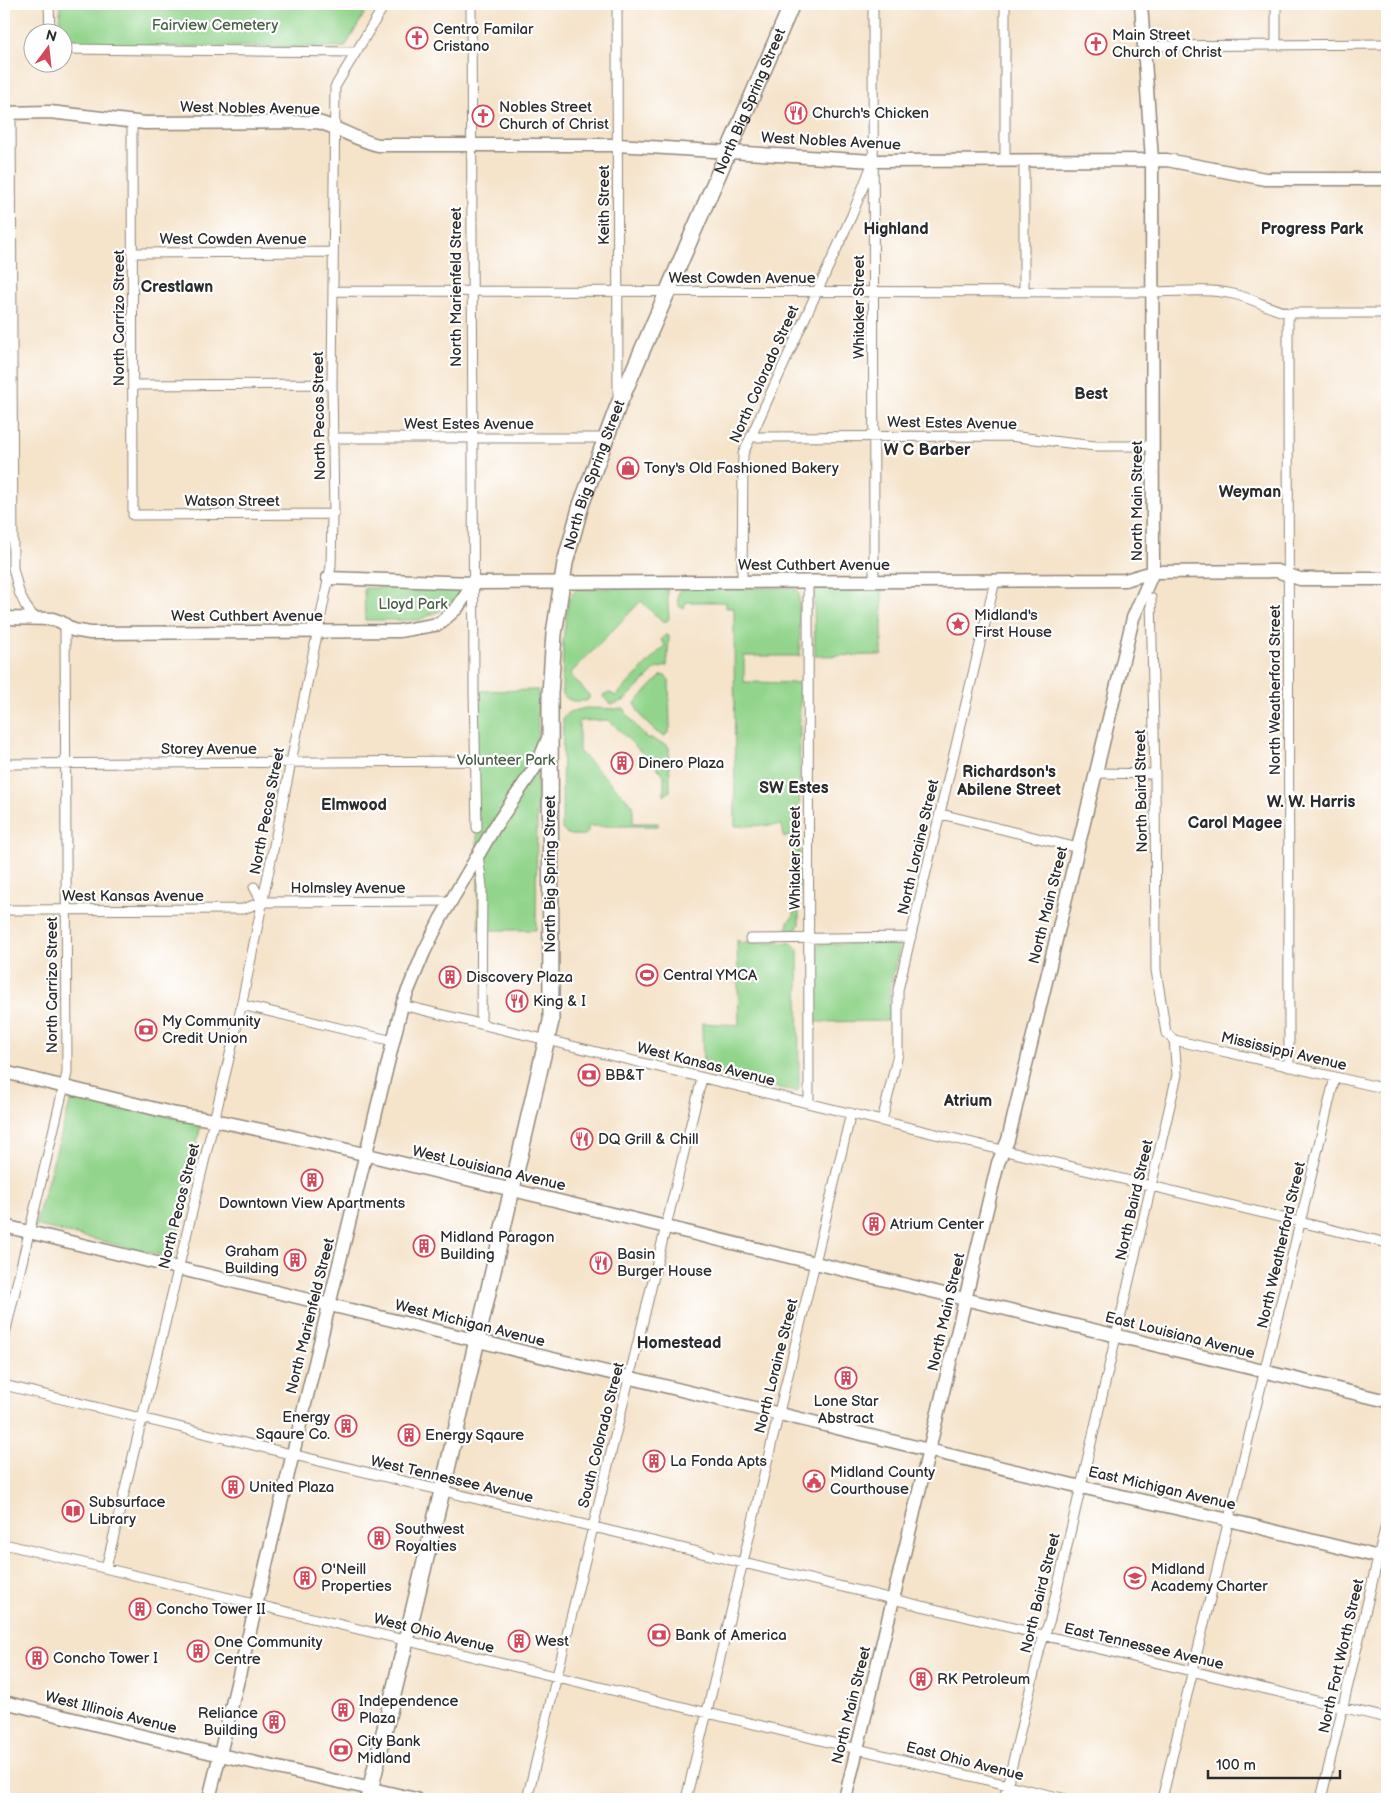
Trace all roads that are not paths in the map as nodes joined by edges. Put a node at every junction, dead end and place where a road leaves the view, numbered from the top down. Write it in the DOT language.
graph roads {
  1 [pos="50,4"];
  2 [pos="385,4"];
  3 [pos="471,4"];
  4 [pos="617,4"];
  5 [pos="792,4"];
  6 [pos="873,4"];
  7 [pos="1005,4"];
  8 [pos="1141,4"];
  9 [pos="1276,4"];
  10 [pos="50,22"];
  11 [pos="1387,44"];
  12 [pos="1276,45"];
  13 [pos="1144,46"];
  14 [pos="72,49"];
  15 [pos="356,52"];
  16 [pos="7,113"];
  17 [pos="132,122"];
  18 [pos="334,126"];
  19 [pos="617,145"];
  20 [pos="472,146"];
  21 [pos="729,152"];
  22 [pos="1005,160"];
  23 [pos="1024,160"];
  24 [pos="1152,160"];
  25 [pos="873,161"];
  26 [pos="1387,179"];
  27 [pos="333,252"];
  28 [pos="132,253"];
  29 [pos="618,291"];
  30 [pos="333,292"];
  31 [pos="472,292"];
  32 [pos="668,292"];
  33 [pos="816,292"];
  34 [pos="873,292"];
  35 [pos="1024,292"];
  36 [pos="1152,292"];
  37 [pos="1288,313"];
  38 [pos="1387,313"];
  39 [pos="8,373"];
  40 [pos="332,384"];
  41 [pos="133,385"];
  42 [pos="618,406"];
  43 [pos="874,436"];
  44 [pos="750,437"];
  45 [pos="332,438"];
  46 [pos="473,438"];
  47 [pos="605,438"];
  48 [pos="1153,446"];
  49 [pos="332,514"];
  50 [pos="133,515"];
  51 [pos="1153,572"];
  52 [pos="1289,575"];
  53 [pos="474,576"];
  54 [pos="328,578"];
  55 [pos="1387,579"];
  56 [pos="874,581"];
  57 [pos="995,581"];
  58 [pos="561,582"];
  59 [pos="742,582"];
  60 [pos="808,582"];
  61 [pos="1151,598"];
  62 [pos="4,618"];
  63 [pos="35,619"];
  64 [pos="65,624"];
  65 [pos="317,631"];
  66 [pos="549,736"];
  67 [pos="475,761"];
  68 [pos="291,763"];
  69 [pos="4,764"];
  70 [pos="65,764"];
  71 [pos="1096,773"];
  72 [pos="1155,774"];
  73 [pos="941,814"];
  74 [pos="477,828"];
  75 [pos="1078,848"];
  76 [pos="478,854"];
  77 [pos="254,887"];
  78 [pos="450,901"];
  79 [pos="262,902"];
  80 [pos="4,910"];
  81 [pos="66,910"];
  82 [pos="910,937"];
  83 [pos="809,938"];
  84 [pos="750,939"];
  85 [pos="242,1004"];
  86 [pos="402,1005"];
  87 [pos="481,1024"];
  88 [pos="546,1040"];
  89 [pos="1174,1040"];
  90 [pos="393,1041"];
  91 [pos="1289,1067"];
  92 [pos="4,1072"];
  93 [pos="1335,1077"];
  94 [pos="702,1078"];
  95 [pos="63,1087"];
  96 [pos="1387,1089"];
  97 [pos="809,1103"];
  98 [pos="851,1114"];
  99 [pos="214,1120"];
  100 [pos="882,1121"];
  101 [pos="1003,1151"];
  102 [pos="366,1155"];
  103 [pos="1151,1186"];
  104 [pos="512,1190"];
  105 [pos="1300,1222"];
  106 [pos="4,1226"];
  107 [pos="665,1227"];
  108 [pos="28,1232"];
  109 [pos="1387,1244"];
  110 [pos="815,1264"];
  111 [pos="178,1269"];
  112 [pos="965,1300"];
  113 [pos="329,1305"];
  114 [pos="1116,1336"];
  115 [pos="4,1338"];
  116 [pos="476,1341"];
  117 [pos="1265,1372"];
  118 [pos="628,1378"];
  119 [pos="4,1385"];
  120 [pos="1387,1401"];
  121 [pos="779,1414"];
  122 [pos="142,1419"];
  123 [pos="929,1450"];
  124 [pos="293,1455"];
  125 [pos="1081,1487"];
  126 [pos="442,1491"];
  127 [pos="1229,1520"];
  128 [pos="1387,1520"];
  129 [pos="592,1527"];
  130 [pos="4,1544"];
  131 [pos="1383,1558"];
  132 [pos="743,1563"];
  133 [pos="106,1568"];
  134 [pos="894,1599"];
  135 [pos="257,1605"];
  136 [pos="1044,1636"];
  137 [pos="406,1641"];
  138 [pos="1192,1672"];
  139 [pos="556,1677"];
  140 [pos="4,1702"];
  141 [pos="1343,1707"];
  142 [pos="707,1713"];
  143 [pos="1387,1718"];
  144 [pos="857,1749"];
  145 [pos="220,1755"];
  146 [pos="1007,1785"];
  147 [pos="369,1794"];
  148 [pos="209,1799"];
  149 [pos="416,1799"];
  150 [pos="527,1799"];
  151 [pos="686,1799"];
  152 [pos="845,1799"];
  153 [pos="1004,1799"];
  154 [pos="1066,1799"];
  155 [pos="1162,1799"];
  156 [pos="1321,1799"];
  1 -- 10 [label="street"];
  2 -- 15 [label="street, North Pecos Street"];
  3 -- 20 [label="street, North Marienfeld Street"];
  4 -- 19 [label="street, Keith Street"];
  5 -- 21 [label="highway, North Big Spring Street"];
  6 -- 25 [label="street, Whitaker Street"];
  7 -- 22 [label="street"];
  8 -- 13 [label="street, North Main Street"];
  9 -- 12 [label="street"];
  11 -- 12 [label="street"];
  12 -- 13 [label="street"];
  13 -- 24 [label="street, North Main Street"];
  14 -- 15 [label="street"];
  15 -- 18 [label="street, North Pecos Street"];
  16 -- 17 [label="street, West Nobles Avenue"];
  16 -- 39 [label="street"];
  17 -- 18 [label="street, West Nobles Avenue"];
  17 -- 28 [label="street, North Carrizo Street"];
  18 -- 20 [label="street, West Nobles Avenue"];
  18 -- 27 [label="street, North Pecos Street"];
  19 -- 20 [label="street, West Nobles Avenue"];
  19 -- 21 [label="street, West Nobles Avenue"];
  19 -- 29 [label="street, Keith Street"];
  20 -- 31 [label="street, North Marienfeld Street"];
  21 -- 25 [label="street, West Nobles Avenue"];
  21 -- 32 [label="highway, North Big Spring Street"];
  22 -- 23 [label="street, West Nobles Avenue"];
  22 -- 25 [label="street, West Nobles Avenue"];
  23 -- 24 [label="street, West Nobles Avenue"];
  23 -- 35 [label="street"];
  24 -- 26 [label="street, West Nobles Avenue"];
  24 -- 36 [label="street, North Main Street"];
  25 -- 33 [label="street, North Colorado Street"];
  25 -- 34 [label="street, Whitaker Street"];
  27 -- 28 [label="street, West Cowden Avenue"];
  27 -- 30 [label="street, North Pecos Street"];
  28 -- 41 [label="street, North Carrizo Street"];
  29 -- 31 [label="street, West Cowden Avenue"];
  29 -- 32 [label="street, West Cowden Avenue"];
  29 -- 42 [label="street, Keith Street"];
  30 -- 31 [label="street, West Cowden Avenue"];
  30 -- 40 [label="street, North Pecos Street"];
  31 -- 46 [label="street, North Marienfeld Street"];
  32 -- 33 [label="street, West Cowden Avenue"];
  32 -- 42 [label="highway, North Big Spring Street"];
  33 -- 34 [label="street, West Cowden Avenue"];
  33 -- 44 [label="street, North Colorado Street"];
  34 -- 35 [label="street, West Cowden Avenue"];
  34 -- 43 [label="street, Whitaker Street"];
  35 -- 36 [label="street, West Cowden Avenue"];
  36 -- 37 [label="street, West Cowden Avenue"];
  36 -- 48 [label="street, North Main Street"];
  37 -- 38 [label="street, West Cowden Avenue"];
  37 -- 52 [label="street, North Weatherford Street"];
  39 -- 63 [label="street"];
  40 -- 41 [label="street"];
  40 -- 45 [label="street, North Pecos Street"];
  41 -- 50 [label="street, North Carrizo Street"];
  42 -- 47 [label="highway, North Big Spring Street"];
  43 -- 44 [label="street, West Estes Avenue"];
  43 -- 48 [label="street, West Estes Avenue"];
  43 -- 56 [label="street, Whitaker Street"];
  44 -- 59 [label="street, North Colorado Street"];
  45 -- 46 [label="street, West Estes Avenue"];
  45 -- 49 [label="street, North Pecos Street"];
  46 -- 47 [label="street, West Estes Avenue"];
  46 -- 53 [label="street, North Marienfeld Street"];
  47 -- 58 [label="highway, North Big Spring Street"];
  48 -- 51 [label="street, North Main Street"];
  49 -- 50 [label="street, Watson Street"];
  49 -- 54 [label="street, North Pecos Street"];
  51 -- 52 [label="street, West Cuthbert Avenue"];
  51 -- 57 [label="street, West Cuthbert Avenue"];
  51 -- 71 [label="street, North Main Street"];
  52 -- 55 [label="street, West Cuthbert Avenue"];
  52 -- 91 [label="street, North Weatherford Street"];
  53 -- 54 [label="street, West Cuthbert Avenue"];
  53 -- 58 [label="street, West Cuthbert Avenue"];
  53 -- 65 [label="street, West Cuthbert Avenue"];
  53 -- 67 [label="street, North Marienfeld Street"];
  54 -- 65 [label="street, North Pecos Street"];
  56 -- 57 [label="street, West Cuthbert Avenue"];
  56 -- 60 [label="street, West Cuthbert Avenue"];
  57 -- 73 [label="street, North Loraine Street"];
  58 -- 59 [label="street, West Cuthbert Avenue"];
  58 -- 66 [label="highway, North Big Spring Street"];
  59 -- 60 [label="street, West Cuthbert Avenue"];
  60 -- 83 [label="street, Whitaker Street"];
  61 -- 72 [label="street, North Baird Street"];
  62 -- 63 [label="street, West Cuthbert Avenue"];
  63 -- 64 [label="street, West Cuthbert Avenue"];
  64 -- 65 [label="street, West Cuthbert Avenue"];
  64 -- 70 [label="street, North Carrizo Street"];
  65 -- 68 [label="street, North Pecos Street"];
  66 -- 76 [label="street, North Marienfeld Street"];
  66 -- 88 [label="highway, North Big Spring Street"];
  67 -- 68 [label="street, Storey Avenue"];
  67 -- 74 [label="street, North Marienfeld Street"];
  68 -- 70 [label="street, Storey Avenue"];
  68 -- 79 [label="street, North Pecos Street"];
  69 -- 70 [label="street, Storey Avenue"];
  70 -- 81 [label="street, North Carrizo Street"];
  71 -- 72 [label="street"];
  71 -- 75 [label="street, North Main Street"];
  72 -- 89 [label="street, North Baird Street"];
  73 -- 75 [label="street"];
  73 -- 82 [label="street, North Loraine Street"];
  75 -- 101 [label="street, North Main Street"];
  76 -- 78 [label="street, North Marienfeld Street"];
  76 -- 87 [label="street"];
  77 -- 79 [label="street"];
  78 -- 79 [label="street, Holmsley Avenue"];
  78 -- 86 [label="street, North Marienfeld Street"];
  79 -- 81 [label="street, West Kansas Avenue"];
  79 -- 85 [label="street, North Pecos Street"];
  80 -- 81 [label="street, West Kansas Avenue"];
  81 -- 95 [label="street, North Carrizo Street"];
  82 -- 83 [label="street"];
  82 -- 100 [label="street, North Loraine Street"];
  83 -- 84 [label="street"];
  83 -- 97 [label="street, Whitaker Street"];
  85 -- 90 [label="street"];
  85 -- 99 [label="street, North Pecos Street"];
  86 -- 87 [label="street, West Kansas Avenue"];
  86 -- 90 [label="street, North Marienfeld Street"];
  87 -- 88 [label="street, West Kansas Avenue"];
  88 -- 94 [label="street, West Kansas Avenue"];
  88 -- 104 [label="highway, North Big Spring Street"];
  89 -- 91 [label="street, Mississippi Avenue"];
  89 -- 103 [label="street, North Baird Street"];
  90 -- 102 [label="street, North Marienfeld Street"];
  91 -- 93 [label="street, Mississippi Avenue"];
  92 -- 95 [label="street, West Louisiana Avenue"];
  93 -- 96 [label="street, Mississippi Avenue"];
  93 -- 105 [label="street, North Weatherford Street"];
  94 -- 97 [label="street, West Kansas Avenue"];
  94 -- 107 [label="street, South Colorado Street"];
  95 -- 99 [label="street, West Louisiana Avenue"];
  95 -- 108 [label="street, North Carrizo Street"];
  97 -- 98 [label="street, West Kansas Avenue"];
  98 -- 100 [label="street, West Kansas Avenue"];
  98 -- 110 [label="street, North Loraine Street"];
  99 -- 102 [label="street, West Louisiana Avenue"];
  99 -- 111 [label="street, North Pecos Street"];
  100 -- 101 [label="street, West Kansas Avenue"];
  101 -- 103 [label="street, West Kansas Avenue"];
  101 -- 112 [label="street, North Main Street"];
  102 -- 104 [label="street, West Louisiana Avenue"];
  102 -- 113 [label="street, North Marienfeld Street"];
  103 -- 105 [label="street, West Kansas Avenue"];
  103 -- 114 [label="street, North Baird Street"];
  104 -- 107 [label="street, West Louisiana Avenue"];
  104 -- 116 [label="highway, North Big Spring Street"];
  105 -- 109 [label="street, West Kansas Avenue"];
  105 -- 117 [label="street, North Weatherford Street"];
  106 -- 108 [label="street, West Michigan Avenue"];
  107 -- 110 [label="street, West Louisiana Avenue"];
  107 -- 118 [label="street, South Colorado Street"];
  108 -- 111 [label="street, West Michigan Avenue"];
  108 -- 115 [label="street, North Carrizo Street"];
  110 -- 112 [label="street, West Louisiana Avenue"];
  110 -- 121 [label="street, North Loraine Street"];
  111 -- 113 [label="street, West Michigan Avenue"];
  111 -- 122 [label="street, North Pecos Street"];
  112 -- 114 [label="street, East Louisiana Avenue"];
  112 -- 123 [label="street, North Main Street"];
  113 -- 116 [label="street, West Michigan Avenue"];
  113 -- 124 [label="street, North Marienfeld Street"];
  114 -- 117 [label="street, East Louisiana Avenue"];
  114 -- 125 [label="street, North Baird Street"];
  116 -- 118 [label="street, West Michigan Avenue"];
  116 -- 126 [label="highway, North Big Spring Street"];
  117 -- 120 [label="street, East Louisiana Avenue"];
  117 -- 127 [label="street, North Weatherford Street"];
  118 -- 121 [label="street, West Michigan Avenue"];
  118 -- 129 [label="street, South Colorado Street"];
  119 -- 122 [label="street, West Tennessee Avenue"];
  121 -- 123 [label="street, West Michigan Avenue"];
  121 -- 132 [label="street, North Loraine Street"];
  122 -- 124 [label="street, West Tennessee Avenue"];
  122 -- 133 [label="street, North Pecos Street"];
  123 -- 125 [label="street, East Michigan Avenue"];
  123 -- 134 [label="street, North Main Street"];
  124 -- 126 [label="street, West Tennessee Avenue"];
  124 -- 135 [label="street, North Marienfeld Street"];
  125 -- 127 [label="street, East Michigan Avenue"];
  125 -- 136 [label="street, North Baird Street"];
  126 -- 129 [label="street, West Tennessee Avenue"];
  126 -- 137 [label="highway, North Big Spring Street"];
  127 -- 131 [label="street, East Michigan Avenue"];
  127 -- 138 [label="street, North Weatherford Street"];
  128 -- 131 [label="street, North Fort Worth Street"];
  129 -- 132 [label="street, West Tennessee Avenue"];
  129 -- 139 [label="street, South Colorado Street"];
  130 -- 133 [label="street, West Ohio Avenue"];
  131 -- 141 [label="street, North Fort Worth Street"];
  132 -- 134 [label="street, West Tennessee Avenue"];
  132 -- 142 [label="street, North Loraine Street"];
  133 -- 135 [label="street, West Ohio Avenue"];
  134 -- 136 [label="street, East Tennessee Avenue"];
  134 -- 144 [label="street, North Main Street"];
  135 -- 137 [label="street, West Ohio Avenue"];
  135 -- 145 [label="street, North Marienfeld Street"];
  136 -- 138 [label="street, East Tennessee Avenue"];
  136 -- 146 [label="street, North Baird Street"];
  137 -- 139 [label="street, West Ohio Avenue"];
  137 -- 147 [label="highway, North Big Spring Street"];
  138 -- 141 [label="street, East Tennessee Avenue"];
  138 -- 155 [label="street, North Weatherford Street"];
  139 -- 142 [label="street, West Ohio Avenue"];
  139 -- 150 [label="street, South Colorado Street"];
  140 -- 145 [label="street, West Illinois Avenue"];
  141 -- 143 [label="street, East Tennessee Avenue"];
  141 -- 156 [label="street, North Fort Worth Street"];
  142 -- 144 [label="street, West Ohio Avenue"];
  142 -- 151 [label="street, North Loraine Street"];
  144 -- 146 [label="street, East Ohio Avenue"];
  144 -- 152 [label="street, North Main Street"];
  145 -- 147 [label="street, West Illinois Avenue"];
  145 -- 148 [label="street, North Marienfeld Street"];
  146 -- 153 [label="street, North Baird Street"];
  146 -- 154 [label="street, East Ohio Avenue"];
  147 -- 149 [label="street, West Illinois Avenue"];
}
